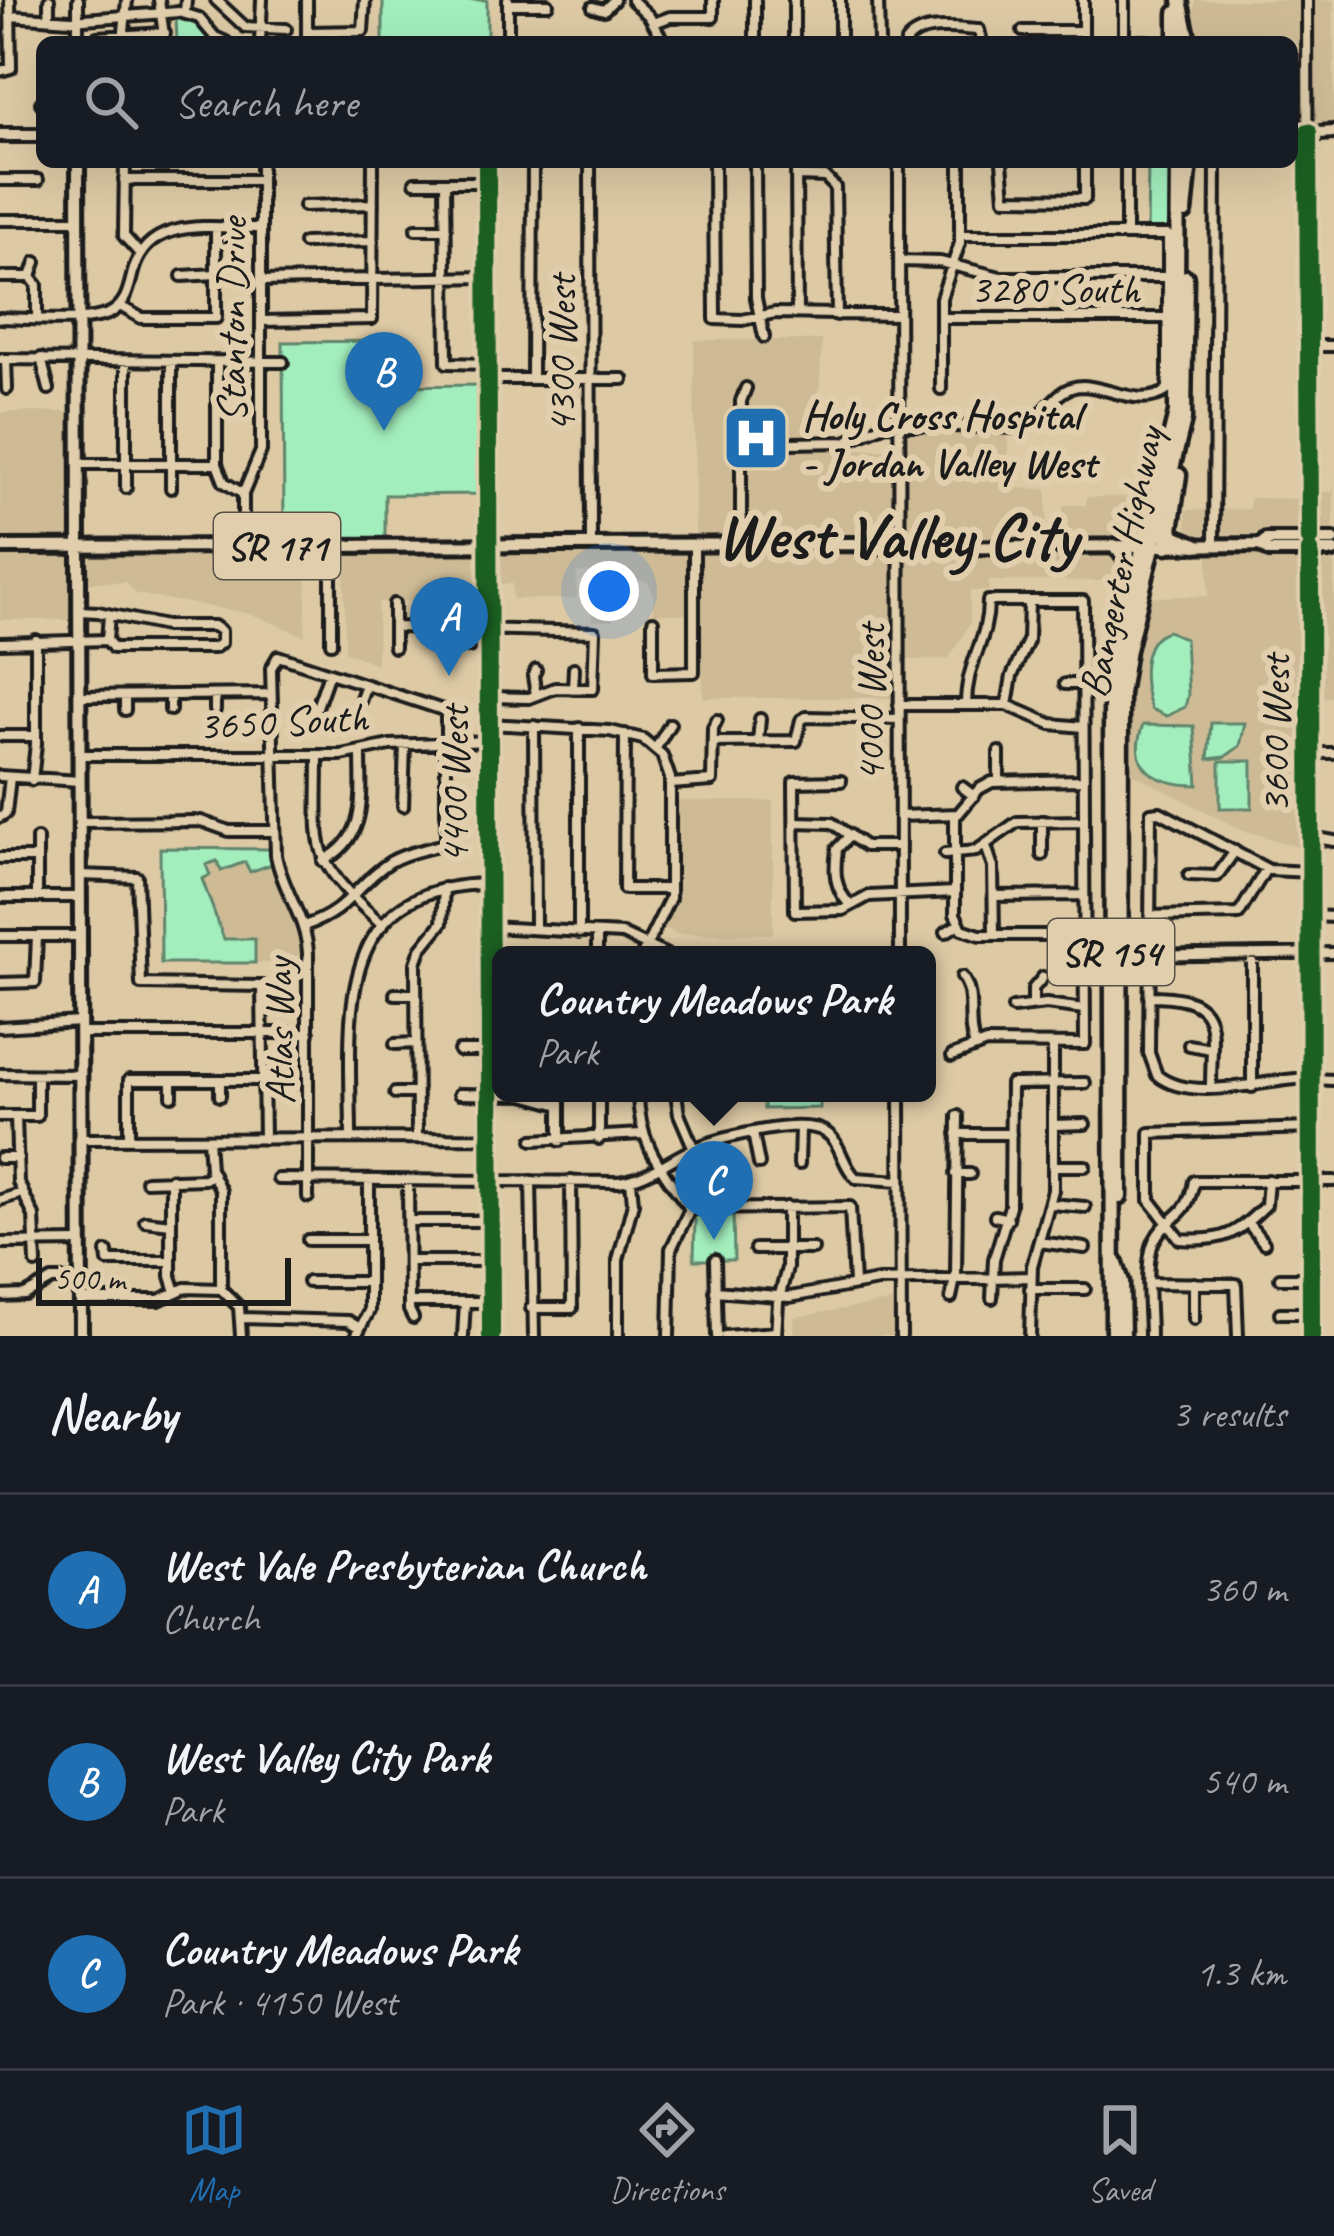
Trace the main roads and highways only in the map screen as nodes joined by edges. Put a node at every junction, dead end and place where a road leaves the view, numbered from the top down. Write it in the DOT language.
graph roads {
  1 [pos="1180,0"];
  2 [pos="1183,36"];
  3 [pos="1183,36"];
  4 [pos="1298,132"];
  5 [pos="1334,132"];
  6 [pos="0,135"];
  7 [pos="36,135"];
  8 [pos="78,168"];
  9 [pos="1180,168"];
  10 [pos="1181,168"];
  11 [pos="1173,240"];
  12 [pos="1186,309"];
  13 [pos="1178,433"];
  14 [pos="1334,540"];
  15 [pos="1196,545"];
  16 [pos="1310,545"];
  17 [pos="1114,546"];
  18 [pos="1150,546"];
  19 [pos="0,547"];
  20 [pos="79,547"];
  21 [pos="1334,551"];
  22 [pos="1131,600"];
  23 [pos="1125,663"];
  24 [pos="1111,700"];
  25 [pos="1112,1190"];
  26 [pos="1118,1268"];
  27 [pos="81,1336"];
  28 [pos="1119,1336"];
  1 -- 2 [label="highway"];
  1 -- 3 [label="highway"];
  4 -- 5 [label="main road"];
  6 -- 7 [label="main road"];
  8 -- 20 [label="main road"];
  9 -- 11 [label="highway, Bangerter Highway / SR 154"];
  10 -- 12 [label="highway, Bangerter Highway / SR 154"];
  11 -- 12 [label="highway"];
  11 -- 13 [label="highway, Bangerter Highway / SR 154"];
  12 -- 13 [label="highway, Bangerter Highway / SR 154"];
  13 -- 15 [label="highway"];
  13 -- 18 [label="highway, Bangerter Highway / SR 154"];
  13 -- 18 [label="highway, Bangerter Highway / SR 154"];
  14 -- 16 [label="main road, SR 171"];
  15 -- 16 [label="main road, SR 171"];
  15 -- 18 [label="main road, SR 171"];
  16 -- 21 [label="main road, SR 171"];
  17 -- 18 [label="main road, SR 171"];
  17 -- 20 [label="main road, SR 171"];
  17 -- 24 [label="highway"];
  18 -- 22 [label="highway, Bangerter Highway / SR 154"];
  18 -- 23 [label="highway, Bangerter Highway / SR 154"];
  19 -- 20 [label="main road, SR 171"];
  20 -- 27 [label="main road"];
  22 -- 23 [label="highway"];
  22 -- 24 [label="highway, Bangerter Highway / SR 154"];
  23 -- 26 [label="highway, Bangerter Highway / SR 154"];
  24 -- 25 [label="highway, Bangerter Highway / SR 154"];
  25 -- 26 [label="highway"];
  25 -- 28 [label="highway, Bangerter Highway / SR 154"];
  26 -- 28 [label="highway"];
}
